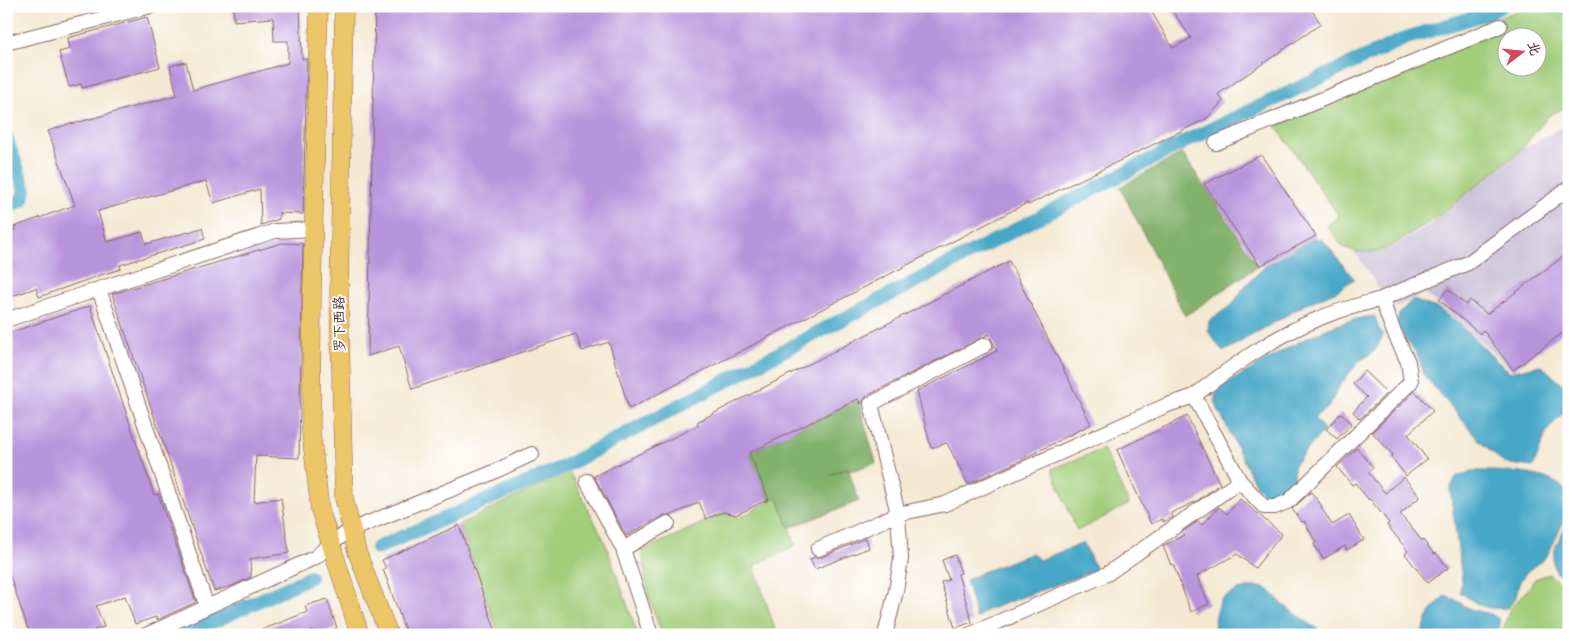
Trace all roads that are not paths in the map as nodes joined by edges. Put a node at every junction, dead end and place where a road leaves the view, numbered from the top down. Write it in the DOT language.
graph roads {
  1 [pos="151,6"];
  2 [pos="319,6"];
  3 [pos="344,6"];
  4 [pos="1500,26"];
  5 [pos="6,43"];
  6 [pos="1216,143"];
  7 [pos="1569,188"];
  8 [pos="314,229"];
  9 [pos="99,290"];
  10 [pos="1381,299"];
  11 [pos="6,320"];
  12 [pos="985,345"];
  13 [pos="1194,396"];
  14 [pos="532,454"];
  15 [pos="586,481"];
  16 [pos="1240,482"];
  17 [pos="898,514"];
  18 [pos="668,523"];
  19 [pos="351,530"];
  20 [pos="330,544"];
  21 [pos="623,549"];
  22 [pos="818,549"];
  23 [pos="207,607"];
  24 [pos="146,635"];
  25 [pos="360,635"];
  26 [pos="389,635"];
  27 [pos="651,635"];
  28 [pos="885,635"];
  29 [pos="969,635"];
  1 -- 5 [label="street"];
  2 -- 8 [label="main road, 罗下西路"];
  3 -- 19 [label="main road, 罗下西路"];
  4 -- 6 [label="street"];
  7 -- 10 [label="street"];
  8 -- 9 [label="street"];
  8 -- 20 [label="main road, 罗下西路"];
  9 -- 11 [label="street"];
  9 -- 23 [label="street"];
  10 -- 13 [label="street"];
  10 -- 16 [label="street"];
  12 -- 17 [label="street"];
  13 -- 16 [label="street"];
  13 -- 17 [label="street"];
  14 -- 19 [label="street"];
  15 -- 21 [label="street"];
  16 -- 29 [label="street"];
  17 -- 22 [label="street"];
  17 -- 28 [label="street"];
  18 -- 21 [label="street"];
  19 -- 20 [label="street"];
  19 -- 26 [label="main road, 罗下西路"];
  20 -- 23 [label="street"];
  20 -- 25 [label="main road, 罗下西路"];
  21 -- 27 [label="street"];
  23 -- 24 [label="street"];
}
